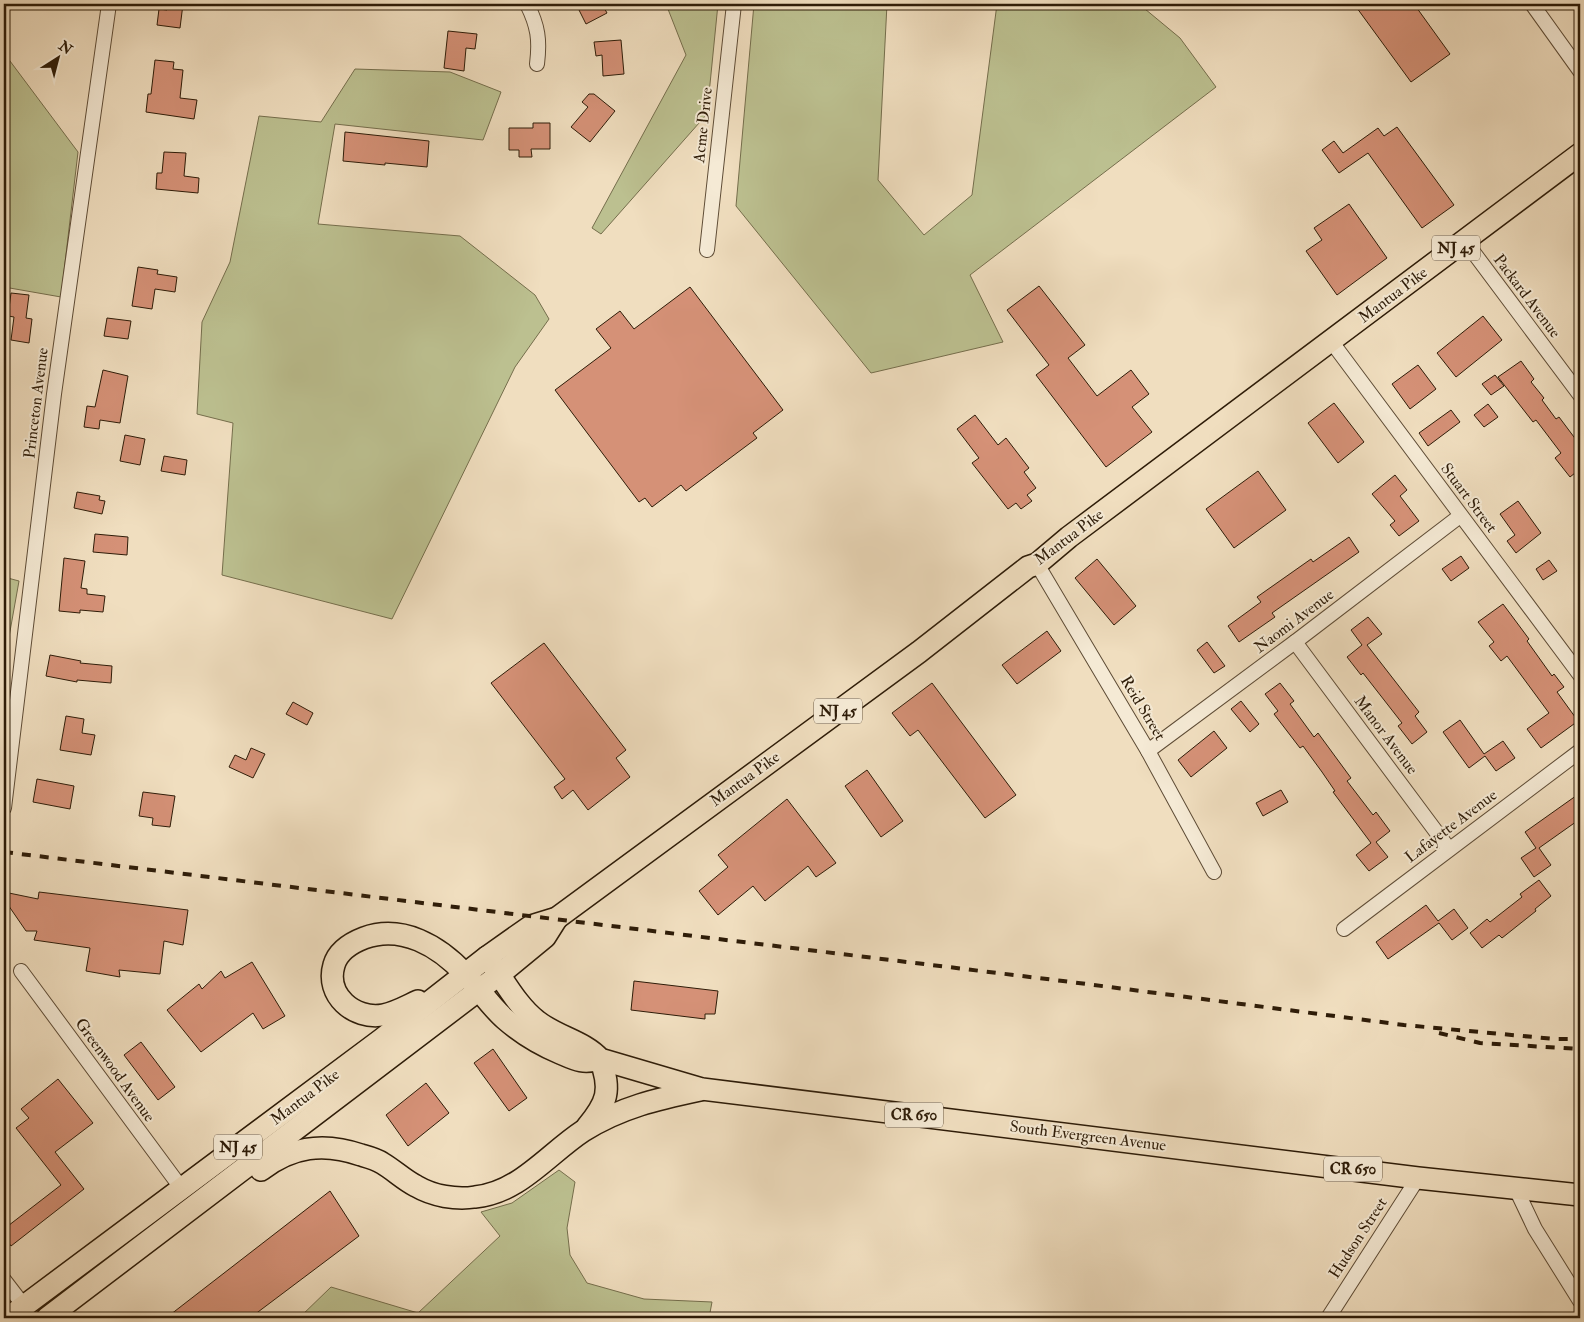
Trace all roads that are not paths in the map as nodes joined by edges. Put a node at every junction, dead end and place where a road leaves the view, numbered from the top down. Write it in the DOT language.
graph roads {
  1 [pos="109,4"];
  2 [pos="527,4"];
  3 [pos="734,4"];
  4 [pos="1532,4"];
  5 [pos="537,64"];
  6 [pos="1580,71"];
  7 [pos="1580,154"];
  8 [pos="1465,241"];
  9 [pos="707,250"];
  10 [pos="1331,341"];
  11 [pos="1580,395"];
  12 [pos="1460,516"];
  13 [pos="1037,564"];
  14 [pos="1295,642"];
  15 [pos="1580,675"];
  16 [pos="1148,751"];
  17 [pos="1580,751"];
  18 [pos="4,808"];
  19 [pos="1449,849"];
  20 [pos="1214,872"];
  21 [pos="557,918"];
  22 [pos="1344,929"];
  23 [pos="486,957"];
  24 [pos="21,971"];
  25 [pos="500,974"];
  26 [pos="472,982"];
  27 [pos="448,987"];
  28 [pos="600,1059"];
  29 [pos="702,1089"];
  30 [pos="584,1131"];
  31 [pos="1418,1178"];
  32 [pos="182,1189"];
  33 [pos="1516,1189"];
  34 [pos="1580,1195"];
  35 [pos="138,1249"];
  36 [pos="4,1280"];
  37 [pos="1580,1301"];
  38 [pos="16,1312"];
  39 [pos="47,1318"];
  40 [pos="1328,1318"];
  1 -- 18 [label="street, Princeton Avenue"];
  2 -- 5 [label="street"];
  3 -- 9 [label="street, Acme Drive"];
  4 -- 6 [label="street"];
  7 -- 8 [label="main road, Mantua Pike / NJ 45"];
  8 -- 10 [label="main road, Mantua Pike / NJ 45"];
  8 -- 11 [label="street, Packard Avenue"];
  10 -- 12 [label="street, Stuart Street"];
  10 -- 13 [label="main road, Mantua Pike / NJ 45"];
  12 -- 14 [label="street, Naomi Avenue"];
  12 -- 15 [label="street, Stuart Street"];
  13 -- 16 [label="street, Reid Street"];
  13 -- 21 [label="main road, Mantua Pike / NJ 45"];
  14 -- 16 [label="street, Naomi Avenue"];
  14 -- 19 [label="street, Manor Avenue"];
  16 -- 20 [label="street, Reid Street"];
  17 -- 19 [label="street, Lafayette Avenue"];
  19 -- 22 [label="street, Lafayette Avenue"];
  21 -- 23 [label="main road, Mantua Pike / NJ 45"];
  21 -- 25 [label="main road, Mantua Pike / NJ 45"];
  23 -- 25 [label="main road, South Evergreen Avenue / CR 650"];
  23 -- 26 [label="main road, Mantua Pike / NJ 45"];
  24 -- 32 [label="street, Greenwood Avenue"];
  25 -- 26 [label="main road, Mantua Pike / NJ 45"];
  25 -- 28 [label="main road, South Evergreen Avenue / CR 650"];
  26 -- 27 [label="main road, Mantua Pike / NJ 45"];
  26 -- 27 [label="main road, South Evergreen Avenue"];
  26 -- 28 [label="main road, South Evergreen Avenue / CR 650"];
  26 -- 35 [label="main road, Mantua Pike / NJ 45"];
  27 -- 32 [label="main road, Mantua Pike / NJ 45"];
  28 -- 29 [label="main road, South Evergreen Avenue / CR 650"];
  28 -- 30 [label="main road"];
  29 -- 30 [label="main road"];
  29 -- 31 [label="main road, South Evergreen Avenue / CR 650"];
  30 -- 35 [label="main road"];
  31 -- 33 [label="main road, South Evergreen Avenue / CR 650"];
  31 -- 40 [label="street, Hudson Street"];
  32 -- 38 [label="main road, Mantua Pike / NJ 45"];
  33 -- 34 [label="main road, South Evergreen Avenue / CR 650"];
  33 -- 37 [label="street"];
  35 -- 39 [label="main road, Mantua Pike / NJ 45"];
  36 -- 38 [label="street"];
}
